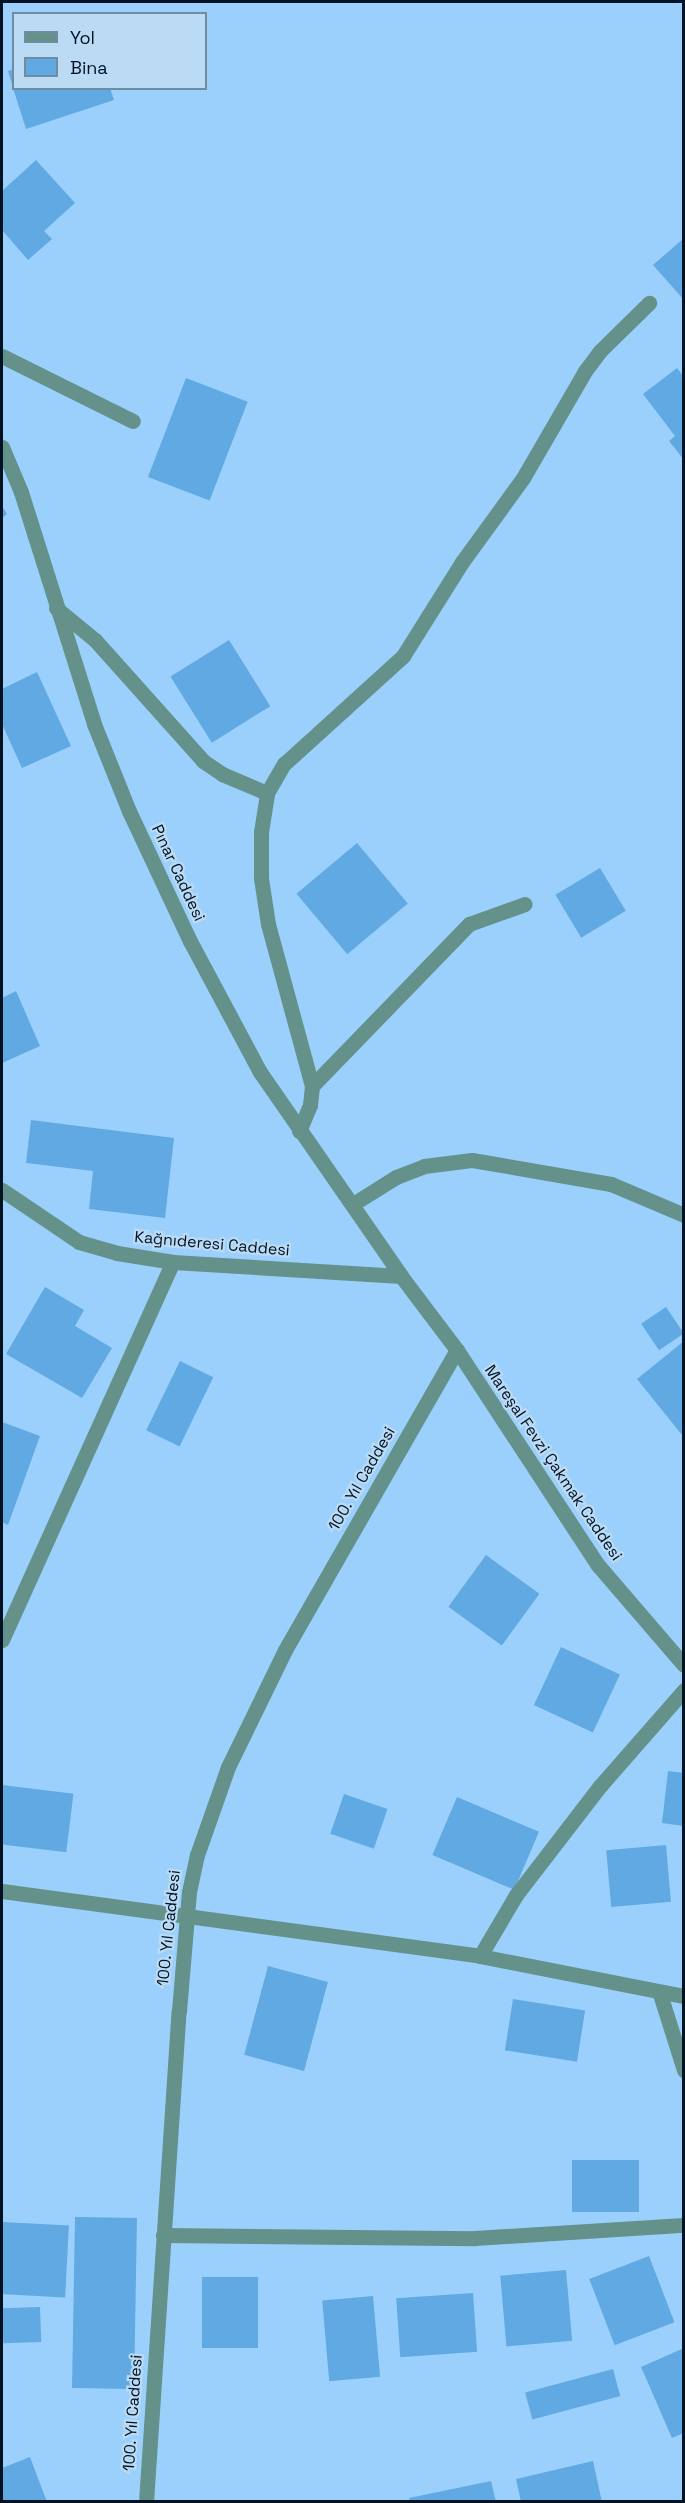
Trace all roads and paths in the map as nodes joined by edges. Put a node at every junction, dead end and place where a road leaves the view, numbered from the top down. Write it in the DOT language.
graph roads {
  1 [pos="649,303"];
  2 [pos="2,356"];
  3 [pos="133,421"];
  4 [pos="2,447"];
  5 [pos="56,608"];
  6 [pos="267,793"];
  7 [pos="525,904"];
  8 [pos="312,1086"];
  9 [pos="300,1131"];
  10 [pos="2,1190"];
  11 [pos="353,1204"];
  12 [pos="684,1215"];
  13 [pos="173,1262"];
  14 [pos="401,1276"];
  15 [pos="457,1350"];
  16 [pos="2,1640"];
  17 [pos="684,1665"];
  18 [pos="684,1690"];
  19 [pos="2,1891"];
  20 [pos="187,1917"];
  21 [pos="480,1956"];
  22 [pos="660,1994"];
  23 [pos="684,1996"];
  24 [pos="684,2070"];
  25 [pos="684,2225"];
  26 [pos="163,2235"];
  27 [pos="146,2502"];
  1 -- 6 [label="street"];
  2 -- 3 [label="street"];
  4 -- 5 [label="street, Pınar Caddesi"];
  5 -- 6 [label="street"];
  5 -- 9 [label="street, Pınar Caddesi"];
  6 -- 8 [label="street"];
  7 -- 8 [label="street"];
  8 -- 9 [label="street"];
  9 -- 11 [label="street, Pınar Caddesi"];
  10 -- 13 [label="street, Kağnıderesi Caddesi"];
  11 -- 12 [label="street"];
  11 -- 14 [label="street, Pınar Caddesi"];
  13 -- 14 [label="street, Kağnıderesi Caddesi"];
  13 -- 16 [label="street"];
  14 -- 15 [label="street, Mareşal Fevzi Çakmak Caddesi"];
  15 -- 17 [label="street, Mareşal Fevzi Çakmak Caddesi"];
  15 -- 20 [label="street, 100. Yıl Caddesi"];
  18 -- 21 [label="street"];
  19 -- 20 [label="street"];
  20 -- 21 [label="street"];
  20 -- 26 [label="street, 100. Yıl Caddesi"];
  21 -- 22 [label="street"];
  22 -- 23 [label="street"];
  22 -- 24 [label="street"];
  25 -- 26 [label="street"];
  26 -- 27 [label="street, 100. Yıl Caddesi"];
}
